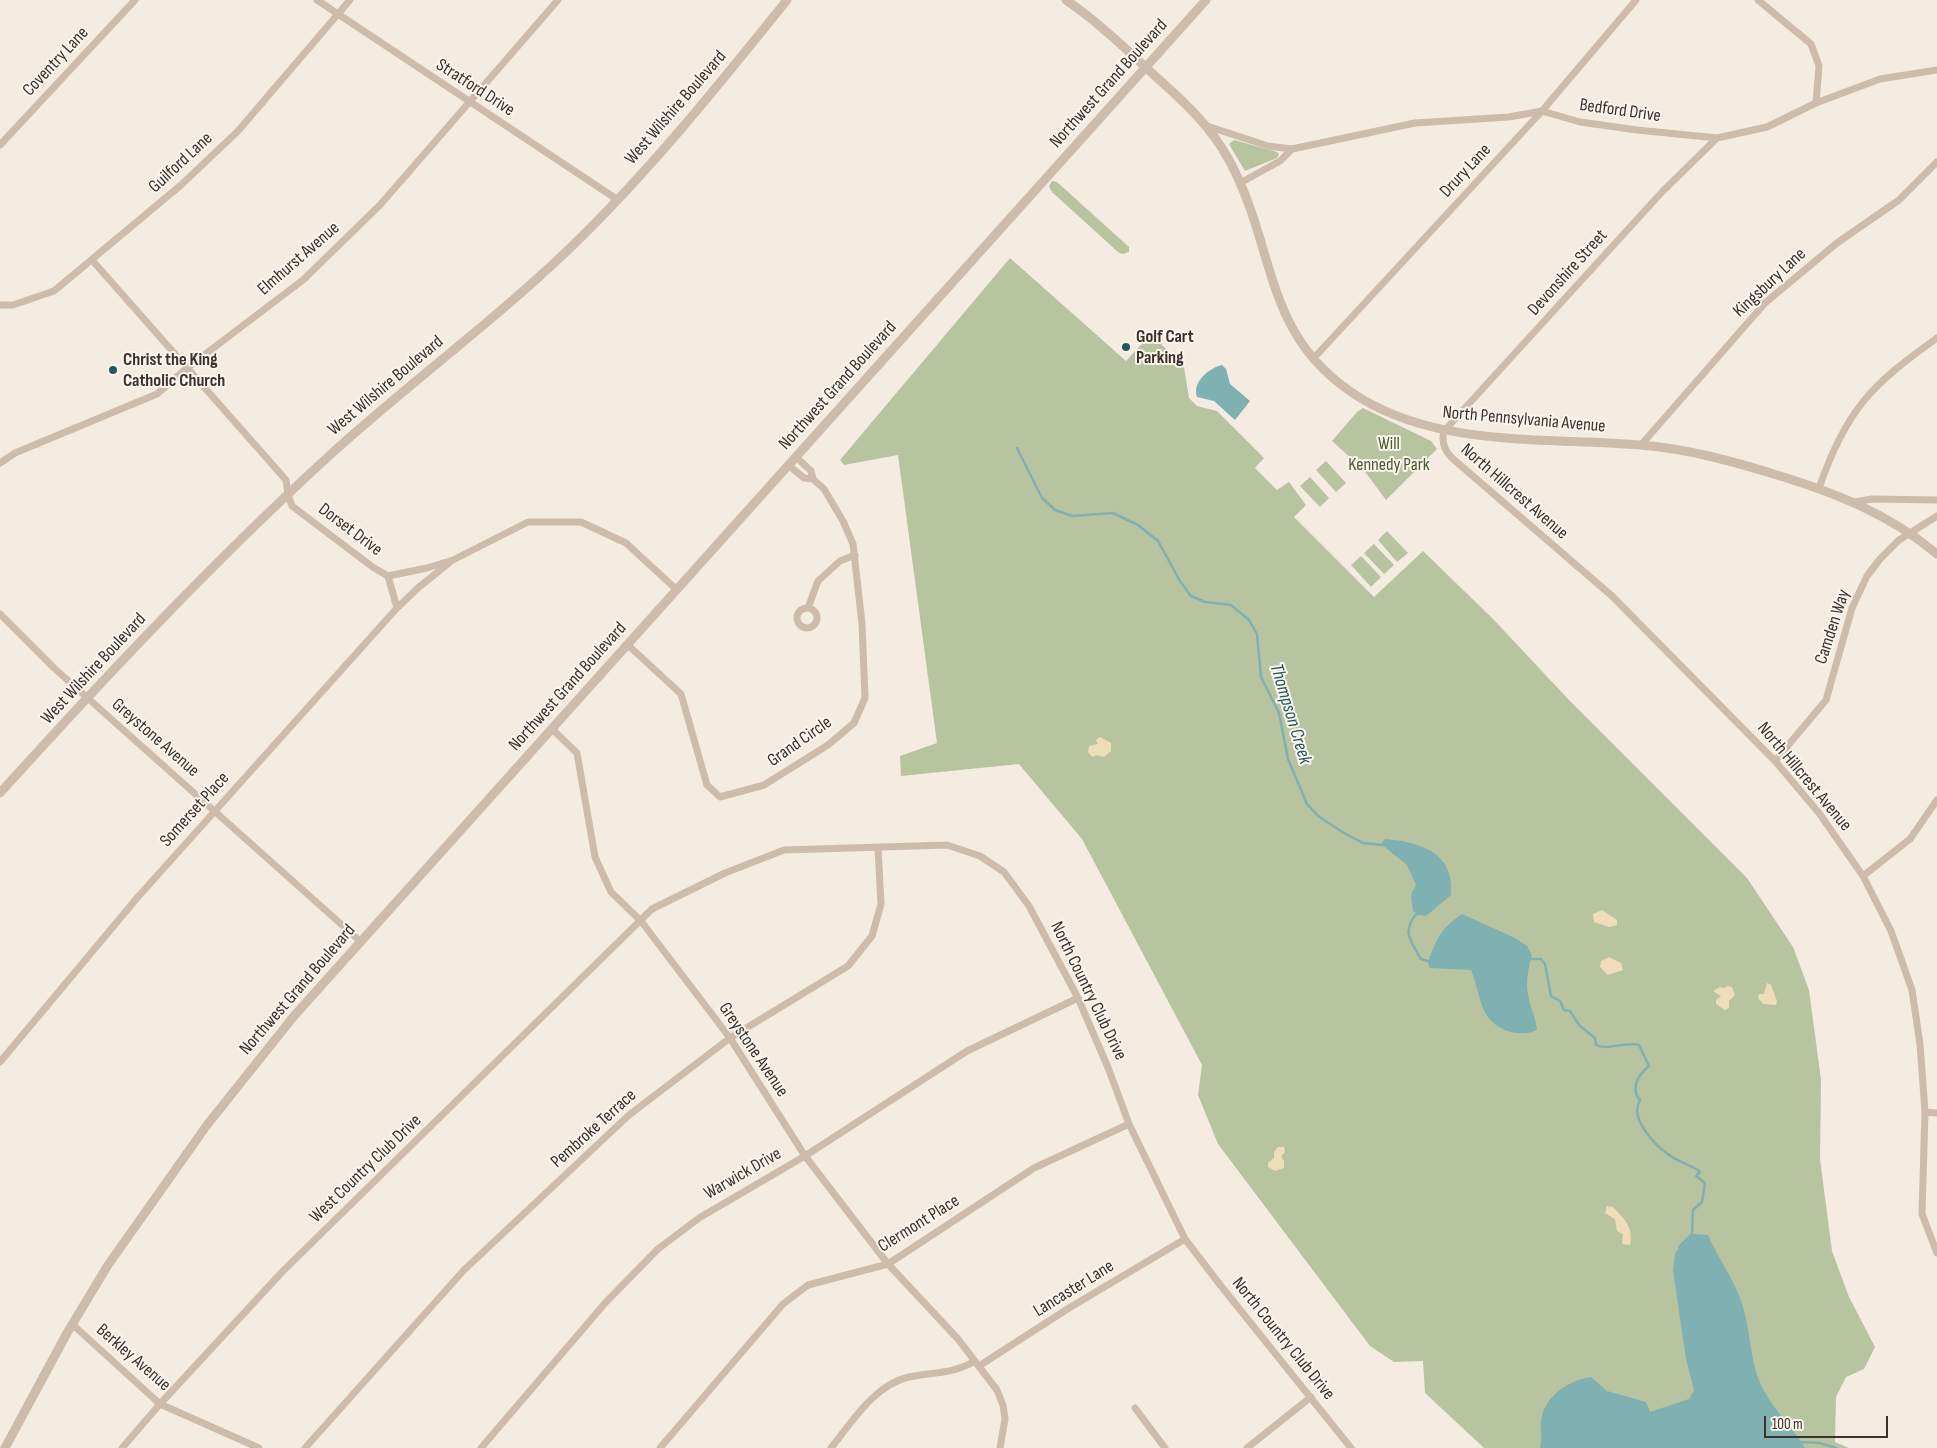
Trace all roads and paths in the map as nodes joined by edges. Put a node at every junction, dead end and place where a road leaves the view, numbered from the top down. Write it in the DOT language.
graph roads {
  1 [pos="135,0"];
  2 [pos="317,0"];
  3 [pos="350,0"];
  4 [pos="558,0"];
  5 [pos="787,0"];
  6 [pos="1066,0"];
  7 [pos="1206,0"];
  8 [pos="1636,0"];
  9 [pos="1758,0"];
  10 [pos="337,15"];
  11 [pos="1146,67"];
  12 [pos="1937,70"];
  13 [pos="470,102"];
  14 [pos="1816,103"];
  15 [pos="1542,111"];
  16 [pos="1207,126"];
  17 [pos="1717,138"];
  18 [pos="0,145"];
  19 [pos="1292,150"];
  20 [pos="1937,162"];
  21 [pos="1240,183"];
  22 [pos="618,200"];
  23 [pos="92,260"];
  24 [pos="0,305"];
  25 [pos="1937,338"];
  26 [pos="1313,359"];
  27 [pos="187,368"];
  28 [pos="1444,431"];
  29 [pos="1641,445"];
  30 [pos="796,456"];
  31 [pos="0,463"];
  32 [pos="788,465"];
  33 [pos="813,479"];
  34 [pos="1819,488"];
  35 [pos="288,495"];
  36 [pos="1937,500"];
  37 [pos="1855,502"];
  38 [pos="1937,516"];
  39 [pos="1910,532"];
  40 [pos="1937,554"];
  41 [pos="854,555"];
  42 [pos="453,560"];
  43 [pos="388,576"];
  44 [pos="677,590"];
  45 [pos="397,608"];
  46 [pos="808,608"];
  47 [pos="0,614"];
  48 [pos="628,645"];
  49 [pos="88,698"];
  50 [pos="552,729"];
  51 [pos="1775,761"];
  52 [pos="0,793"];
  53 [pos="1937,800"];
  54 [pos="215,810"];
  55 [pos="878,848"];
  56 [pos="1863,876"];
  57 [pos="641,921"];
  58 [pos="360,941"];
  59 [pos="1078,998"];
  60 [pos="730,1038"];
  61 [pos="0,1062"];
  62 [pos="1925,1112"];
  63 [pos="1937,1113"];
  64 [pos="1129,1124"];
  65 [pos="804,1156"];
  66 [pos="1186,1239"];
  67 [pos="1937,1252"];
  68 [pos="888,1264"];
  69 [pos="72,1324"];
  70 [pos="977,1363"];
  71 [pos="1310,1397"];
  72 [pos="160,1404"];
  73 [pos="1135,1408"];
  74 [pos="10,1444"];
  75 [pos="5,1448"];
  76 [pos="122,1448"];
  77 [pos="259,1448"];
  78 [pos="305,1448"];
  79 [pos="481,1448"];
  80 [pos="660,1448"];
  81 [pos="831,1448"];
  82 [pos="1000,1448"];
  83 [pos="1165,1448"];
  84 [pos="1247,1448"];
  85 [pos="1351,1448"];
  1 -- 18 [label="street, Coventry Lane"];
  2 -- 10 [label="street, Stratford Drive"];
  3 -- 10 [label="street, Guilford Lane"];
  4 -- 13 [label="street, Elmhurst Avenue"];
  5 -- 22 [label="street, West Wilshire Boulevard"];
  6 -- 11 [label="street, North Pennsylvania Avenue"];
  7 -- 11 [label="street, Northwest Grand Boulevard"];
  8 -- 15 [label="street, Drury Lane"];
  9 -- 14 [label="street"];
  10 -- 13 [label="street, Stratford Drive"];
  10 -- 23 [label="street, Guilford Lane"];
  11 -- 16 [label="street, North Pennsylvania Avenue"];
  11 -- 30 [label="street, Northwest Grand Boulevard"];
  12 -- 14 [label="street, Bedford Drive"];
  13 -- 22 [label="street, Stratford Drive"];
  13 -- 27 [label="street, Elmhurst Avenue"];
  14 -- 17 [label="street, Bedford Drive"];
  15 -- 17 [label="street, Bedford Drive"];
  15 -- 19 [label="street, Bedford Drive"];
  15 -- 26 [label="street, Drury Lane"];
  16 -- 19 [label="street, Bedford Drive"];
  16 -- 21 [label="street, North Pennsylvania Avenue"];
  17 -- 28 [label="street, Devonshire Street"];
  19 -- 21 [label="street, Bedford Drive"];
  20 -- 29 [label="street, Kingsbury Lane"];
  21 -- 26 [label="street, North Pennsylvania Avenue"];
  22 -- 35 [label="street, West Wilshire Boulevard"];
  23 -- 24 [label="street, Guilford Lane"];
  23 -- 27 [label="street, Dorset Drive"];
  25 -- 34 [label="street"];
  26 -- 28 [label="street, North Pennsylvania Avenue"];
  27 -- 31 [label="street, Elmhurst Avenue"];
  27 -- 35 [label="street, Dorset Drive"];
  28 -- 29 [label="street, North Pennsylvania Avenue"];
  28 -- 51 [label="street, North Hillcrest Avenue"];
  29 -- 34 [label="street, North Pennsylvania Avenue"];
  30 -- 32 [label="street, Northwest Grand Boulevard"];
  30 -- 33 [label="street, Grand Circle"];
  32 -- 33 [label="street, Grand Circle"];
  32 -- 44 [label="street, Northwest Grand Boulevard"];
  33 -- 41 [label="street, Grand Circle"];
  34 -- 37 [label="street, North Pennsylvania Avenue"];
  35 -- 43 [label="street, Dorset Drive"];
  35 -- 49 [label="street, West Wilshire Boulevard"];
  36 -- 37 [label="street"];
  37 -- 39 [label="street, North Pennsylvania Avenue"];
  38 -- 39 [label="street, Camden Way"];
  39 -- 40 [label="street, North Pennsylvania Avenue"];
  39 -- 51 [label="street, Camden Way"];
  41 -- 46 [label="street"];
  41 -- 48 [label="street, Grand Circle"];
  42 -- 43 [label="street, Dorset Drive"];
  42 -- 44 [label="street, Dorset Drive"];
  42 -- 45 [label="street, Somerset Place"];
  43 -- 45 [label="street"];
  44 -- 48 [label="street, Northwest Grand Boulevard"];
  45 -- 54 [label="street, Somerset Place"];
  47 -- 49 [label="street, Greystone Avenue"];
  48 -- 50 [label="street, Northwest Grand Boulevard"];
  49 -- 52 [label="street, West Wilshire Boulevard"];
  49 -- 54 [label="street, Greystone Avenue"];
  50 -- 57 [label="street, Greystone Avenue"];
  50 -- 58 [label="street, Northwest Grand Boulevard"];
  51 -- 56 [label="street, North Hillcrest Avenue"];
  53 -- 56 [label="street"];
  54 -- 58 [label="street, Greystone Avenue"];
  54 -- 61 [label="street, Somerset Place"];
  55 -- 57 [label="street, North Country Club Drive"];
  55 -- 59 [label="street, North Country Club Drive"];
  55 -- 60 [label="street, Pembroke Terrace"];
  56 -- 62 [label="street, North Hillcrest Avenue"];
  57 -- 60 [label="street, Greystone Avenue"];
  57 -- 72 [label="street, West Country Club Drive"];
  58 -- 69 [label="street, Northwest Grand Boulevard"];
  59 -- 64 [label="street, North Country Club Drive"];
  59 -- 65 [label="street, Warwick Drive"];
  60 -- 65 [label="street, Greystone Avenue"];
  60 -- 78 [label="street, Pembroke Terrace"];
  62 -- 63 [label="street"];
  62 -- 67 [label="street, North Hillcrest Avenue"];
  64 -- 66 [label="street, North Country Club Drive"];
  64 -- 68 [label="street, Clermont Place"];
  65 -- 68 [label="street, Greystone Avenue"];
  65 -- 79 [label="street, Warwick Drive"];
  66 -- 70 [label="street, Lancaster Lane"];
  66 -- 71 [label="street, North Country Club Drive"];
  68 -- 70 [label="street, Greystone Avenue"];
  68 -- 80 [label="street, Clermont Place"];
  69 -- 72 [label="street, Berkley Avenue"];
  69 -- 74 [label="street, Northwest Grand Boulevard"];
  70 -- 81 [label="street, Lancaster Lane"];
  70 -- 82 [label="street, Greystone Avenue"];
  71 -- 84 [label="street"];
  71 -- 85 [label="street, North Country Club Drive"];
  72 -- 76 [label="street, West Country Club Drive"];
  72 -- 77 [label="street, Berkley Avenue"];
  73 -- 83 [label="street"];
  74 -- 75 [label="street, Northwest Grand Boulevard"];
}
